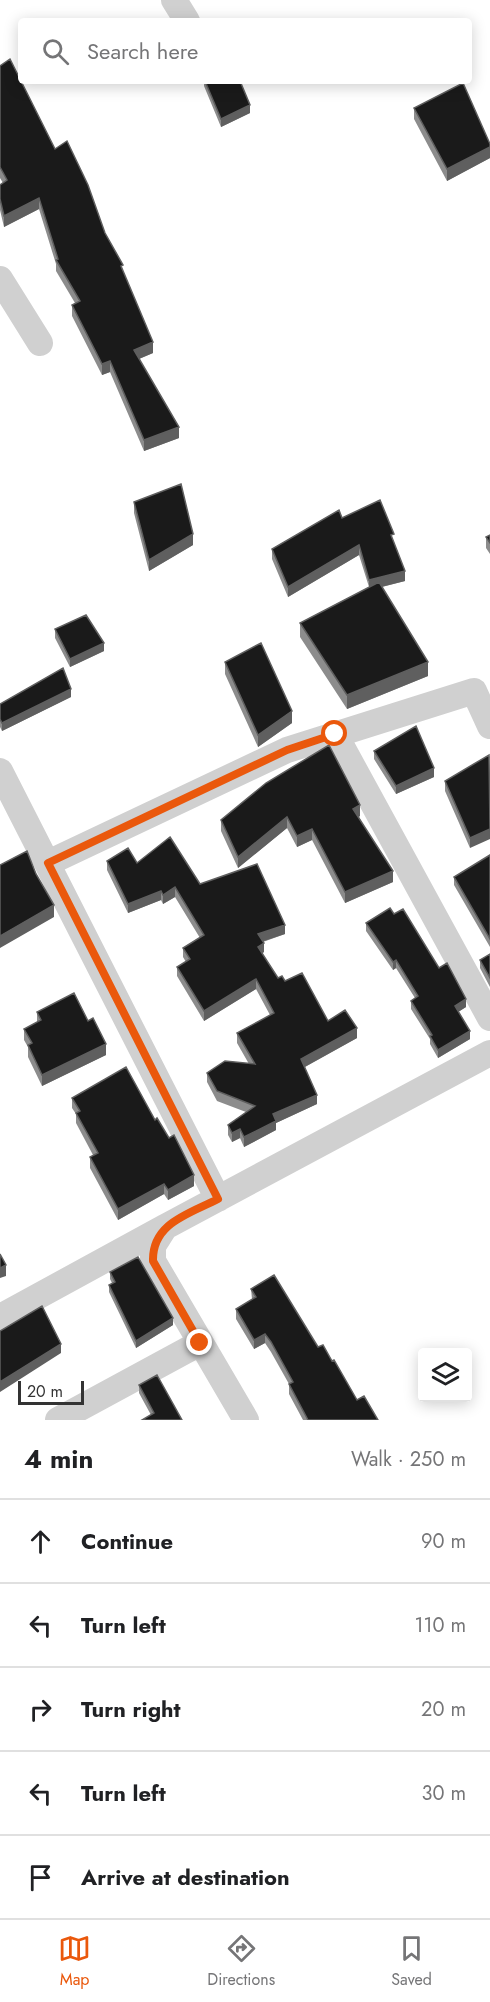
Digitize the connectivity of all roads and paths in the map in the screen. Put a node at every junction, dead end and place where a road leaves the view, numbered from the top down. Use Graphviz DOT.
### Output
graph roads {
  1 [pos="174,0"];
  2 [pos="185,18"];
  3 [pos="0,279"];
  4 [pos="40,343"];
  5 [pos="482,686"];
  6 [pos="490,726"];
  7 [pos="335,734"];
  8 [pos="0,771"];
  9 [pos="48,863"];
  10 [pos="490,1018"];
  11 [pos="490,1053"];
  12 [pos="218,1199"];
  13 [pos="165,1227"];
  14 [pos="0,1317"];
  15 [pos="200,1343"];
  16 [pos="58,1420"];
  17 [pos="246,1420"];
  1 -- 2 [label="street"];
  3 -- 4 [label="street"];
  5 -- 6 [label="street"];
  5 -- 7 [label="street"];
  7 -- 9 [label="street"];
  7 -- 10 [label="street"];
  8 -- 9 [label="street"];
  9 -- 12 [label="street"];
  11 -- 12 [label="street"];
  12 -- 13 [label="street"];
  13 -- 14 [label="street"];
  13 -- 15 [label="street"];
  15 -- 16 [label="street"];
  15 -- 17 [label="street"];
}
